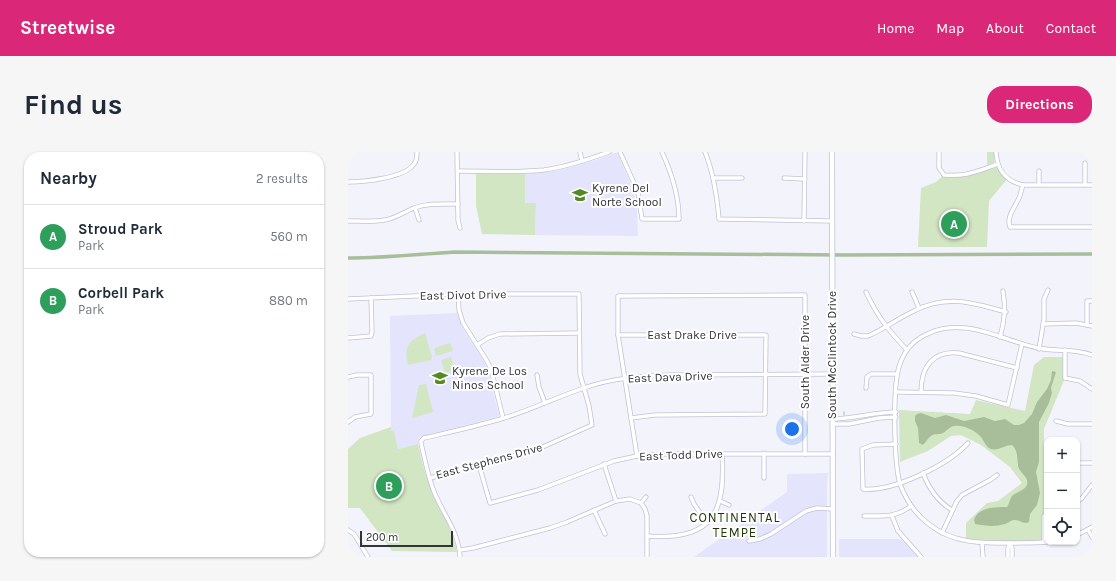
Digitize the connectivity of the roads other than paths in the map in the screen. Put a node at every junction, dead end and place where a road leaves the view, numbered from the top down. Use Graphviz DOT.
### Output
graph roads {
  1 [pos="417,152"];
  2 [pos="457,152"];
  3 [pos="580,152"];
  4 [pos="609,152"];
  5 [pos="620,152"];
  6 [pos="662,152"];
  7 [pos="705,152"];
  8 [pos="805,152"];
  9 [pos="832,152"];
  10 [pos="939,152"];
  11 [pos="996,152"];
  12 [pos="582,161"];
  13 [pos="1085,163"];
  14 [pos="998,164"];
  15 [pos="458,171"];
  16 [pos="1039,171"];
  17 [pos="714,178"];
  18 [pos="742,178"];
  19 [pos="784,178"];
  20 [pos="805,179"];
  21 [pos="348,182"];
  22 [pos="1023,185"];
  23 [pos="1039,185"];
  24 [pos="1092,185"];
  25 [pos="1085,186"];
  26 [pos="458,204"];
  27 [pos="414,208"];
  28 [pos="419,220"];
  29 [pos="348,221"];
  30 [pos="804,221"];
  31 [pos="832,221"];
  32 [pos="1092,227"];
  33 [pos="460,228"];
  34 [pos="1048,290"];
  35 [pos="1002,291"];
  36 [pos="866,292"];
  37 [pos="912,292"];
  38 [pos="458,294"];
  39 [pos="371,298"];
  40 [pos="348,299"];
  41 [pos="1092,301"];
  42 [pos="919,308"];
  43 [pos="1006,312"];
  44 [pos="1043,324"];
  45 [pos="1087,325"];
  46 [pos="1092,326"];
  47 [pos="886,327"];
  48 [pos="579,333"];
  49 [pos="854,334"];
  50 [pos="618,335"];
  51 [pos="1000,337"];
  52 [pos="348,338"];
  53 [pos="1022,344"];
  54 [pos="477,345"];
  55 [pos="1039,349"];
  56 [pos="907,350"];
  57 [pos="1064,350"];
  58 [pos="1092,355"];
  59 [pos="1017,368"];
  60 [pos="805,374"];
  61 [pos="832,374"];
  62 [pos="897,374"];
  63 [pos="536,375"];
  64 [pos="766,375"];
  65 [pos="348,377"];
  66 [pos="625,378"];
  67 [pos="584,388"];
  68 [pos="866,388"];
  69 [pos="1092,389"];
  70 [pos="896,392"];
  71 [pos="921,392"];
  72 [pos="546,403"];
  73 [pos="896,412"];
  74 [pos="896,417"];
  75 [pos="503,418"];
  76 [pos="631,418"];
  77 [pos="1056,420"];
  78 [pos="348,422"];
  79 [pos="833,422"];
  80 [pos="1092,424"];
  81 [pos="968,443"];
  82 [pos="896,444"];
  83 [pos="764,453"];
  84 [pos="722,454"];
  85 [pos="805,454"];
  86 [pos="833,454"];
  87 [pos="637,456"];
  88 [pos="1080,463"];
  89 [pos="1092,463"];
  90 [pos="604,464"];
  91 [pos="479,465"];
  92 [pos="923,473"];
  93 [pos="997,475"];
  94 [pos="430,478"];
  95 [pos="764,478"];
  96 [pos="900,483"];
  97 [pos="1092,485"];
  98 [pos="646,497"];
  99 [pos="691,497"];
  100 [pos="1080,500"];
  101 [pos="616,501"];
  102 [pos="720,501"];
  103 [pos="641,503"];
  104 [pos="729,505"];
  105 [pos="911,506"];
  106 [pos="833,509"];
  107 [pos="594,510"];
  108 [pos="952,510"];
  109 [pos="864,516"];
  110 [pos="892,516"];
  111 [pos="707,523"];
  112 [pos="1092,527"];
  113 [pos="348,530"];
  114 [pos="1088,530"];
  115 [pos="942,532"];
  116 [pos="604,534"];
  117 [pos="1080,534"];
  118 [pos="647,536"];
  119 [pos="1092,537"];
  120 [pos="749,541"];
  121 [pos="1044,542"];
  122 [pos="982,543"];
  123 [pos="1010,543"];
  124 [pos="460,550"];
  125 [pos="368,557"];
  126 [pos="460,557"];
  127 [pos="647,557"];
  128 [pos="833,557"];
  129 [pos="922,557"];
  130 [pos="983,557"];
  131 [pos="1008,557"];
  132 [pos="1012,557"];
  1 -- 21 [label="street"];
  2 -- 15 [label="street"];
  3 -- 12 [label="street"];
  4 -- 12 [label="street"];
  5 -- 6 [label="street"];
  7 -- 17 [label="street"];
  8 -- 20 [label="street"];
  9 -- 31 [label="main road, South McClintock Drive"];
  10 -- 14 [label="street"];
  11 -- 14 [label="street"];
  12 -- 15 [label="street"];
  13 -- 25 [label="street"];
  14 -- 22 [label="street"];
  15 -- 26 [label="street"];
  16 -- 23 [label="street"];
  17 -- 18 [label="street"];
  17 -- 30 [label="street"];
  19 -- 20 [label="street"];
  20 -- 30 [label="street"];
  22 -- 23 [label="street"];
  22 -- 32 [label="street"];
  23 -- 25 [label="street"];
  24 -- 25 [label="street"];
  26 -- 27 [label="street"];
  26 -- 33 [label="street"];
  27 -- 28 [label="street"];
  27 -- 29 [label="street"];
  30 -- 31 [label="street"];
  31 -- 61 [label="main road, South McClintock Drive"];
  34 -- 44 [label="street"];
  35 -- 43 [label="street"];
  36 -- 47 [label="street"];
  37 -- 42 [label="street"];
  38 -- 39 [label="street, East Divot Drive"];
  38 -- 48 [label="street, East Divot Drive"];
  38 -- 54 [label="street"];
  39 -- 40 [label="street, East Divot Drive"];
  39 -- 52 [label="street"];
  41 -- 45 [label="street"];
  42 -- 43 [label="street"];
  42 -- 47 [label="street"];
  43 -- 51 [label="street"];
  44 -- 45 [label="street"];
  44 -- 55 [label="street"];
  45 -- 46 [label="street"];
  47 -- 49 [label="street"];
  47 -- 56 [label="street"];
  48 -- 54 [label="street"];
  48 -- 67 [label="street"];
  50 -- 60 [label="street, South Alder Drive"];
  50 -- 64 [label="street, East Drake Drive"];
  50 -- 66 [label="street"];
  51 -- 53 [label="street"];
  51 -- 56 [label="street"];
  53 -- 55 [label="street"];
  53 -- 59 [label="street"];
  54 -- 75 [label="street"];
  55 -- 57 [label="street"];
  56 -- 62 [label="street"];
  57 -- 58 [label="street"];
  57 -- 69 [label="street"];
  59 -- 71 [label="street"];
  59 -- 71 [label="street"];
  60 -- 61 [label="street, East Dava Drive"];
  60 -- 64 [label="street, East Dava Drive"];
  60 -- 85 [label="street, South Alder Drive"];
  61 -- 79 [label="main road, South McClintock Drive"];
  62 -- 68 [label="street"];
  62 -- 70 [label="street"];
  63 -- 72 [label="street"];
  64 -- 66 [label="street, East Dava Drive"];
  64 -- 76 [label="street"];
  65 -- 78 [label="street"];
  66 -- 67 [label="street, East Dava Drive"];
  66 -- 76 [label="street"];
  67 -- 72 [label="street, East Dava Drive"];
  67 -- 91 [label="street, East Stephens Drive"];
  70 -- 71 [label="street"];
  70 -- 73 [label="street"];
  72 -- 75 [label="street, East Dava Drive"];
  73 -- 74 [label="street"];
  73 -- 79 [label="street"];
  74 -- 79 [label="street"];
  74 -- 82 [label="street"];
  75 -- 94 [label="street, East Dava Drive"];
  76 -- 87 [label="street"];
  77 -- 80 [label="street"];
  79 -- 86 [label="main road, South McClintock Drive"];
  81 -- 92 [label="street"];
  82 -- 96 [label="street"];
  82 -- 96 [label="street"];
  83 -- 84 [label="street, East Todd Drive"];
  83 -- 85 [label="street, East Todd Drive"];
  83 -- 95 [label="street"];
  84 -- 87 [label="street, East Todd Drive"];
  84 -- 102 [label="street"];
  85 -- 86 [label="street, East Todd Drive"];
  86 -- 106 [label="main road, South McClintock Drive"];
  87 -- 90 [label="street, East Todd Drive"];
  88 -- 89 [label="street"];
  90 -- 91 [label="street, East Todd Drive"];
  90 -- 101 [label="street"];
  91 -- 94 [label="street, East Stephens Drive"];
  92 -- 96 [label="street"];
  92 -- 108 [label="street"];
  93 -- 108 [label="street"];
  94 -- 124 [label="street"];
  96 -- 105 [label="street"];
  97 -- 100 [label="street"];
  98 -- 103 [label="street"];
  99 -- 111 [label="street"];
  101 -- 103 [label="street"];
  101 -- 107 [label="street"];
  102 -- 104 [label="street"];
  102 -- 111 [label="street"];
  103 -- 118 [label="street"];
  105 -- 110 [label="street"];
  105 -- 115 [label="street"];
  106 -- 120 [label="street"];
  106 -- 128 [label="main road, South McClintock Drive"];
  107 -- 116 [label="street"];
  107 -- 124 [label="street"];
  108 -- 115 [label="street"];
  109 -- 110 [label="street"];
  110 -- 129 [label="street"];
  111 -- 118 [label="street"];
  112 -- 114 [label="street"];
  113 -- 125 [label="street"];
  114 -- 117 [label="street"];
  114 -- 119 [label="street"];
  115 -- 122 [label="street"];
  118 -- 127 [label="street"];
  121 -- 123 [label="street"];
  122 -- 123 [label="street"];
  122 -- 130 [label="street"];
  123 -- 131 [label="street"];
  123 -- 132 [label="street"];
  124 -- 126 [label="street"];
}
